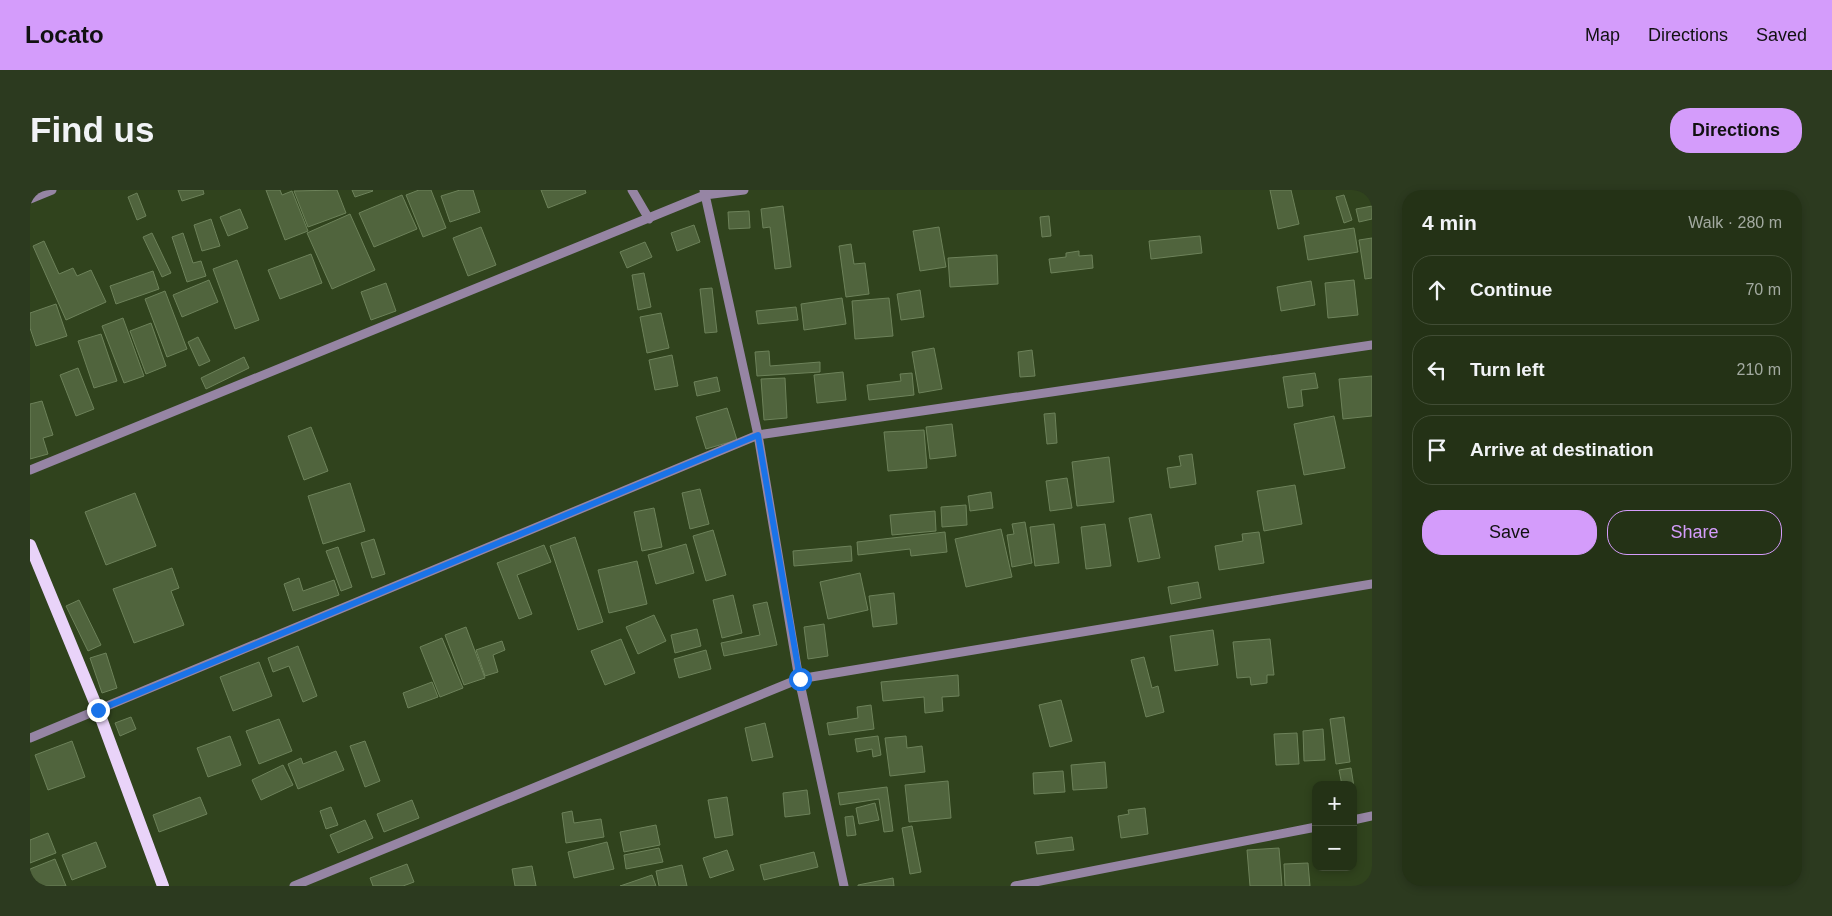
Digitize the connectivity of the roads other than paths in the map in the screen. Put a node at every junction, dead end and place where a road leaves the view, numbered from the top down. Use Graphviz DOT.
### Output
graph roads {
  1 [pos="52,190"];
  2 [pos="632,190"];
  3 [pos="744,190"];
  4 [pos="704,193"];
  5 [pos="30,199"];
  6 [pos="649,218"];
  7 [pos="1372,345"];
  8 [pos="758,435"];
  9 [pos="30,470"];
  10 [pos="30,545"];
  11 [pos="1372,584"];
  12 [pos="800,679"];
  13 [pos="98,710"];
  14 [pos="30,738"];
  15 [pos="1372,816"];
  16 [pos="1357,819"];
  17 [pos="1312,828"];
  18 [pos="163,886"];
  19 [pos="294,886"];
  20 [pos="844,886"];
  21 [pos="1015,886"];
  1 -- 5 [label="street"];
  2 -- 6 [label="street"];
  3 -- 4 [label="street"];
  4 -- 6 [label="street"];
  4 -- 8 [label="street"];
  6 -- 9 [label="street"];
  7 -- 8 [label="street"];
  8 -- 12 [label="street"];
  8 -- 13 [label="street"];
  10 -- 13 [label="main road"];
  11 -- 12 [label="street"];
  12 -- 19 [label="street"];
  12 -- 20 [label="street"];
  13 -- 14 [label="street"];
  13 -- 18 [label="main road"];
  15 -- 16 [label="street"];
  17 -- 21 [label="street"];
}
